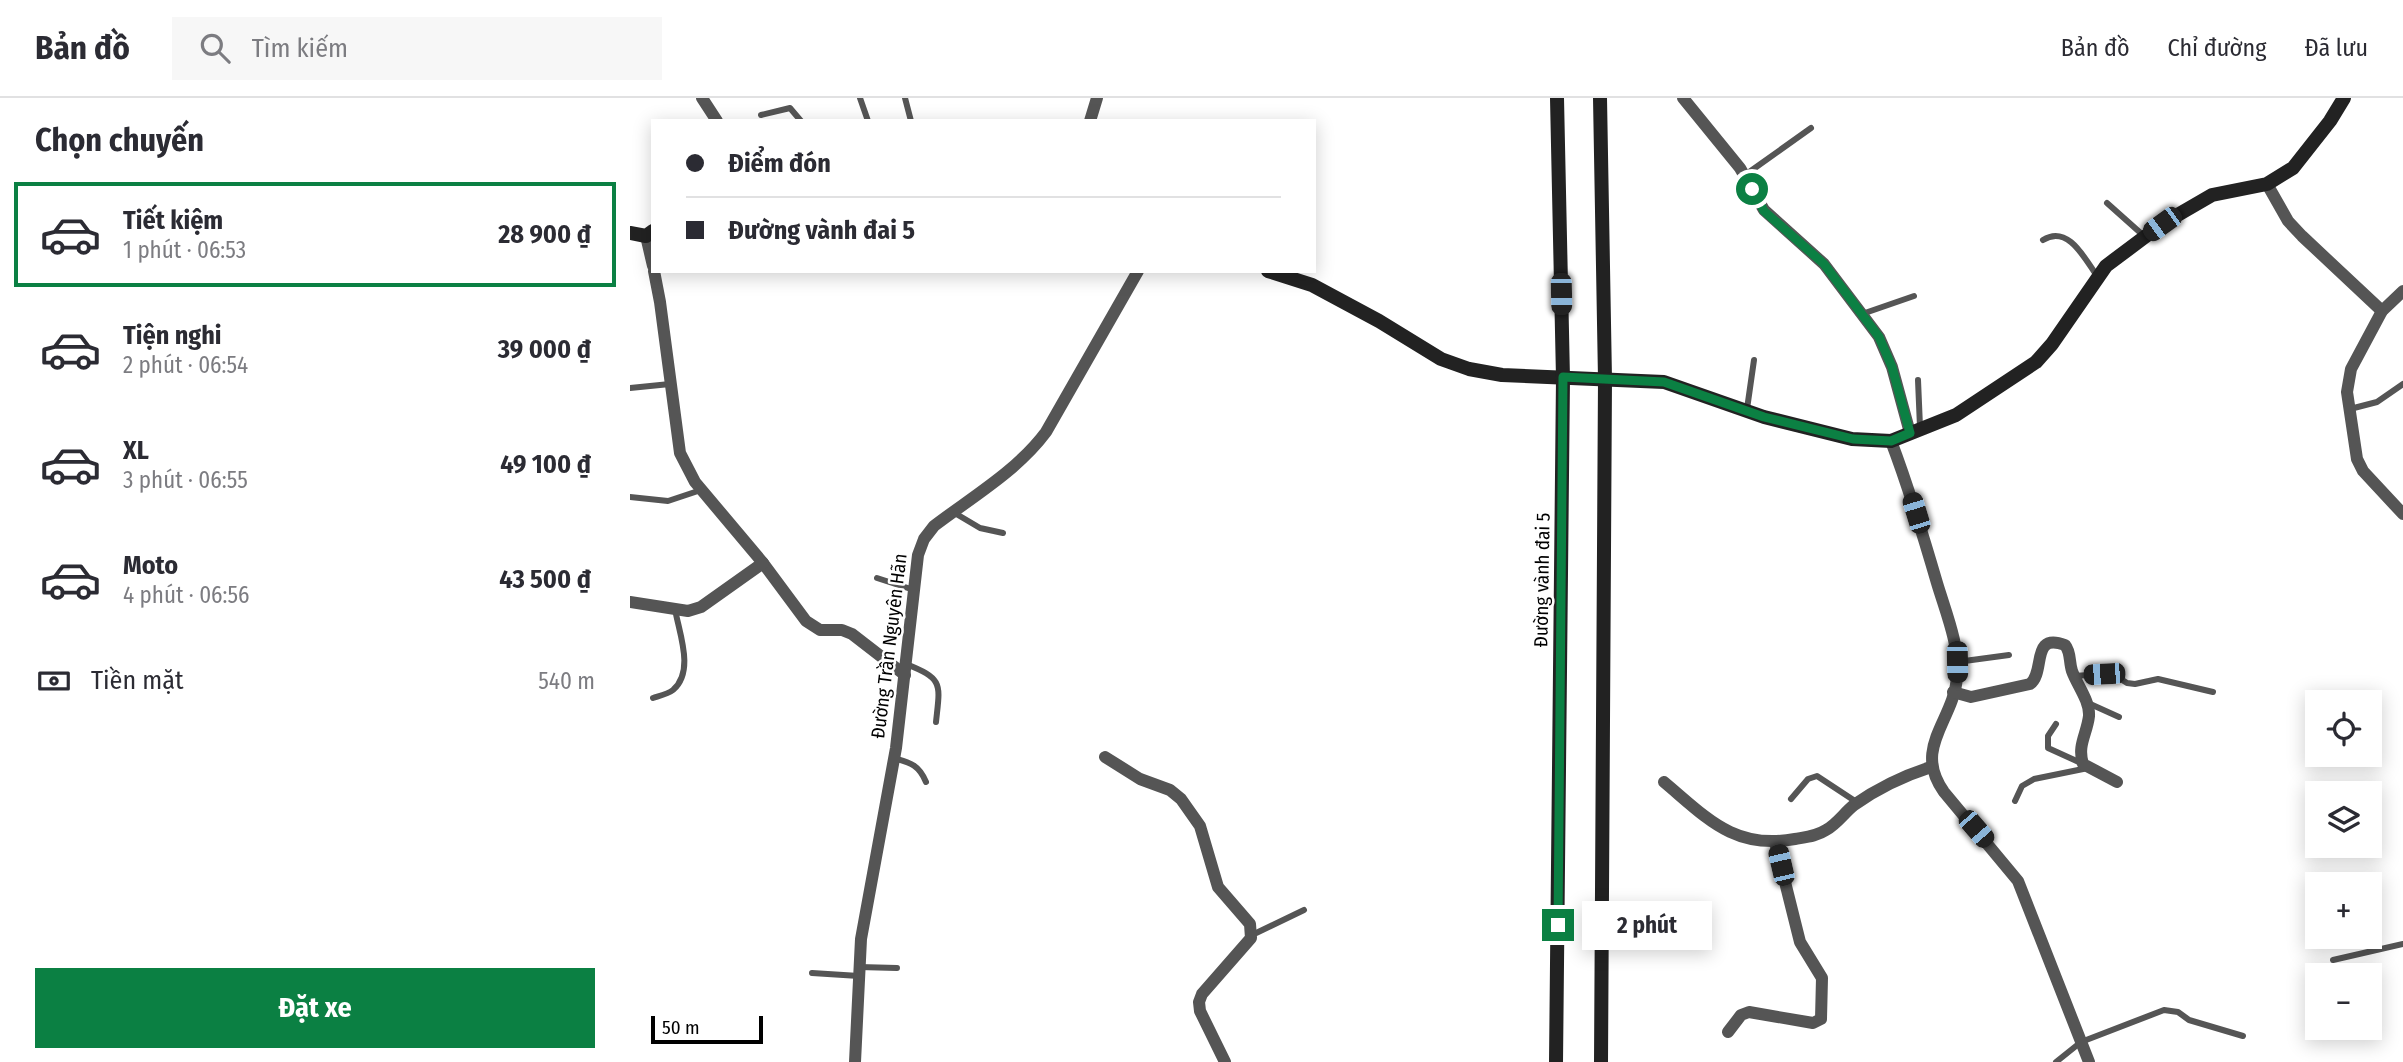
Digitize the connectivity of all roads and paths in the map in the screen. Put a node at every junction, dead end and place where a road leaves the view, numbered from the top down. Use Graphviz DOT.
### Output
graph roads {
  1 [pos="702,98"];
  2 [pos="860,98"];
  3 [pos="905,98"];
  4 [pos="1097,98"];
  5 [pos="1557,98"];
  6 [pos="1600,98"];
  7 [pos="1683,98"];
  8 [pos="2344,98"];
  9 [pos="761,115"];
  10 [pos="716,119"];
  11 [pos="799,119"];
  12 [pos="867,119"];
  13 [pos="910,119"];
  14 [pos="1091,119"];
  15 [pos="1811,128"];
  16 [pos="1745,176"];
  17 [pos="2267,184"];
  18 [pos="2107,203"];
  19 [pos="630,233"];
  20 [pos="649,233"];
  21 [pos="2144,236"];
  22 [pos="2043,240"];
  23 [pos="651,251"];
  24 [pos="654,273"];
  25 [pos="1137,273"];
  26 [pos="1274,273"];
  27 [pos="2098,278"];
  28 [pos="2403,291"];
  29 [pos="1914,296"];
  30 [pos="2382,311"];
  31 [pos="1862,314"];
  32 [pos="1754,360"];
  33 [pos="1563,377"];
  34 [pos="1605,379"];
  35 [pos="1918,380"];
  36 [pos="672,383"];
  37 [pos="2403,384"];
  38 [pos="630,388"];
  39 [pos="2350,409"];
  40 [pos="1747,411"];
  41 [pos="1915,431"];
  42 [pos="1891,441"];
  43 [pos="701,490"];
  44 [pos="630,497"];
  45 [pos="953,512"];
  46 [pos="2403,514"];
  47 [pos="1003,533"];
  48 [pos="763,563"];
  49 [pos="877,578"];
  50 [pos="914,590"];
  51 [pos="630,602"];
  52 [pos="675,609"];
  53 [pos="2008,655"];
  54 [pos="1957,662"];
  55 [pos="906,669"];
  56 [pos="2074,676"];
  57 [pos="1954,692"];
  58 [pos="2213,692"];
  59 [pos="653,698"];
  60 [pos="2086,702"];
  61 [pos="2119,717"];
  62 [pos="936,722"];
  63 [pos="2056,724"];
  64 [pos="1105,757"];
  65 [pos="894,758"];
  66 [pos="2086,766"];
  67 [pos="1931,767"];
  68 [pos="926,782"];
  69 [pos="1664,782"];
  70 [pos="2117,782"];
  71 [pos="1791,799"];
  72 [pos="2015,801"];
  73 [pos="1858,803"];
  74 [pos="1775,842"];
  75 [pos="1304,911"];
  76 [pos="1252,935"];
  77 [pos="2403,944"];
  78 [pos="2333,960"];
  79 [pos="897,968"];
  80 [pos="859,972"];
  81 [pos="812,973"];
  82 [pos="1728,1032"];
  83 [pos="2243,1036"];
  84 [pos="2081,1042"];
  85 [pos="855,1062"];
  86 [pos="1225,1062"];
  87 [pos="1556,1062"];
  88 [pos="1601,1062"];
  89 [pos="2056,1062"];
  90 [pos="2088,1062"];
  1 -- 10 [label="street"];
  2 -- 12 [label="lane"];
  3 -- 13 [label="lane"];
  4 -- 14 [label="street"];
  5 -- 33 [label="main road, Đường vành đai 5"];
  6 -- 34 [label="main road"];
  7 -- 16 [label="street"];
  8 -- 17 [label="main road"];
  9 -- 11 [label="lane"];
  15 -- 16 [label="lane"];
  16 -- 31 [label="street"];
  17 -- 21 [label="main road"];
  17 -- 30 [label="street"];
  18 -- 21 [label="lane"];
  19 -- 20 [label="main road"];
  20 -- 23 [label="street"];
  21 -- 27 [label="main road"];
  22 -- 27 [label="lane"];
  24 -- 36 [label="street"];
  25 -- 45 [label="street, Đường Trần Nguyên Hãn"];
  26 -- 33 [label="main road"];
  27 -- 41 [label="main road"];
  28 -- 30 [label="street"];
  29 -- 31 [label="lane"];
  30 -- 39 [label="street"];
  31 -- 41 [label="street"];
  32 -- 40 [label="lane"];
  33 -- 34 [label="main road"];
  33 -- 87 [label="main road, Đường vành đai 5"];
  34 -- 40 [label="main road"];
  34 -- 88 [label="main road"];
  35 -- 41 [label="lane"];
  36 -- 38 [label="lane"];
  36 -- 43 [label="street"];
  37 -- 39 [label="lane"];
  39 -- 46 [label="street"];
  40 -- 42 [label="main road"];
  41 -- 42 [label="main road"];
  42 -- 54 [label="street"];
  43 -- 44 [label="lane"];
  43 -- 48 [label="street"];
  45 -- 47 [label="lane"];
  45 -- 50 [label="street, Đường Trần Nguyên Hãn"];
  48 -- 52 [label="street"];
  48 -- 55 [label="street"];
  49 -- 50 [label="lane"];
  50 -- 55 [label="street, Đường Trần Nguyên Hãn"];
  51 -- 52 [label="street"];
  52 -- 59 [label="lane"];
  53 -- 54 [label="lane"];
  54 -- 57 [label="street"];
  55 -- 62 [label="lane"];
  55 -- 65 [label="street, Đường Trần Nguyên Hãn"];
  56 -- 57 [label="street"];
  56 -- 58 [label="lane"];
  56 -- 60 [label="street"];
  57 -- 67 [label="street"];
  60 -- 61 [label="lane"];
  60 -- 66 [label="street"];
  63 -- 66 [label="lane"];
  64 -- 76 [label="street"];
  65 -- 68 [label="lane"];
  65 -- 80 [label="street, Đường Trần Nguyên Hãn"];
  66 -- 70 [label="street"];
  66 -- 72 [label="lane"];
  67 -- 73 [label="street"];
  67 -- 84 [label="street"];
  69 -- 74 [label="street"];
  71 -- 73 [label="lane"];
  73 -- 74 [label="street"];
  74 -- 82 [label="street"];
  75 -- 76 [label="lane"];
  76 -- 86 [label="street"];
  77 -- 78 [label="lane"];
  79 -- 80 [label="lane"];
  80 -- 81 [label="lane"];
  80 -- 85 [label="street, Đường Trần Nguyên Hãn"];
  83 -- 84 [label="lane"];
  84 -- 89 [label="lane"];
  84 -- 90 [label="street"];
}
